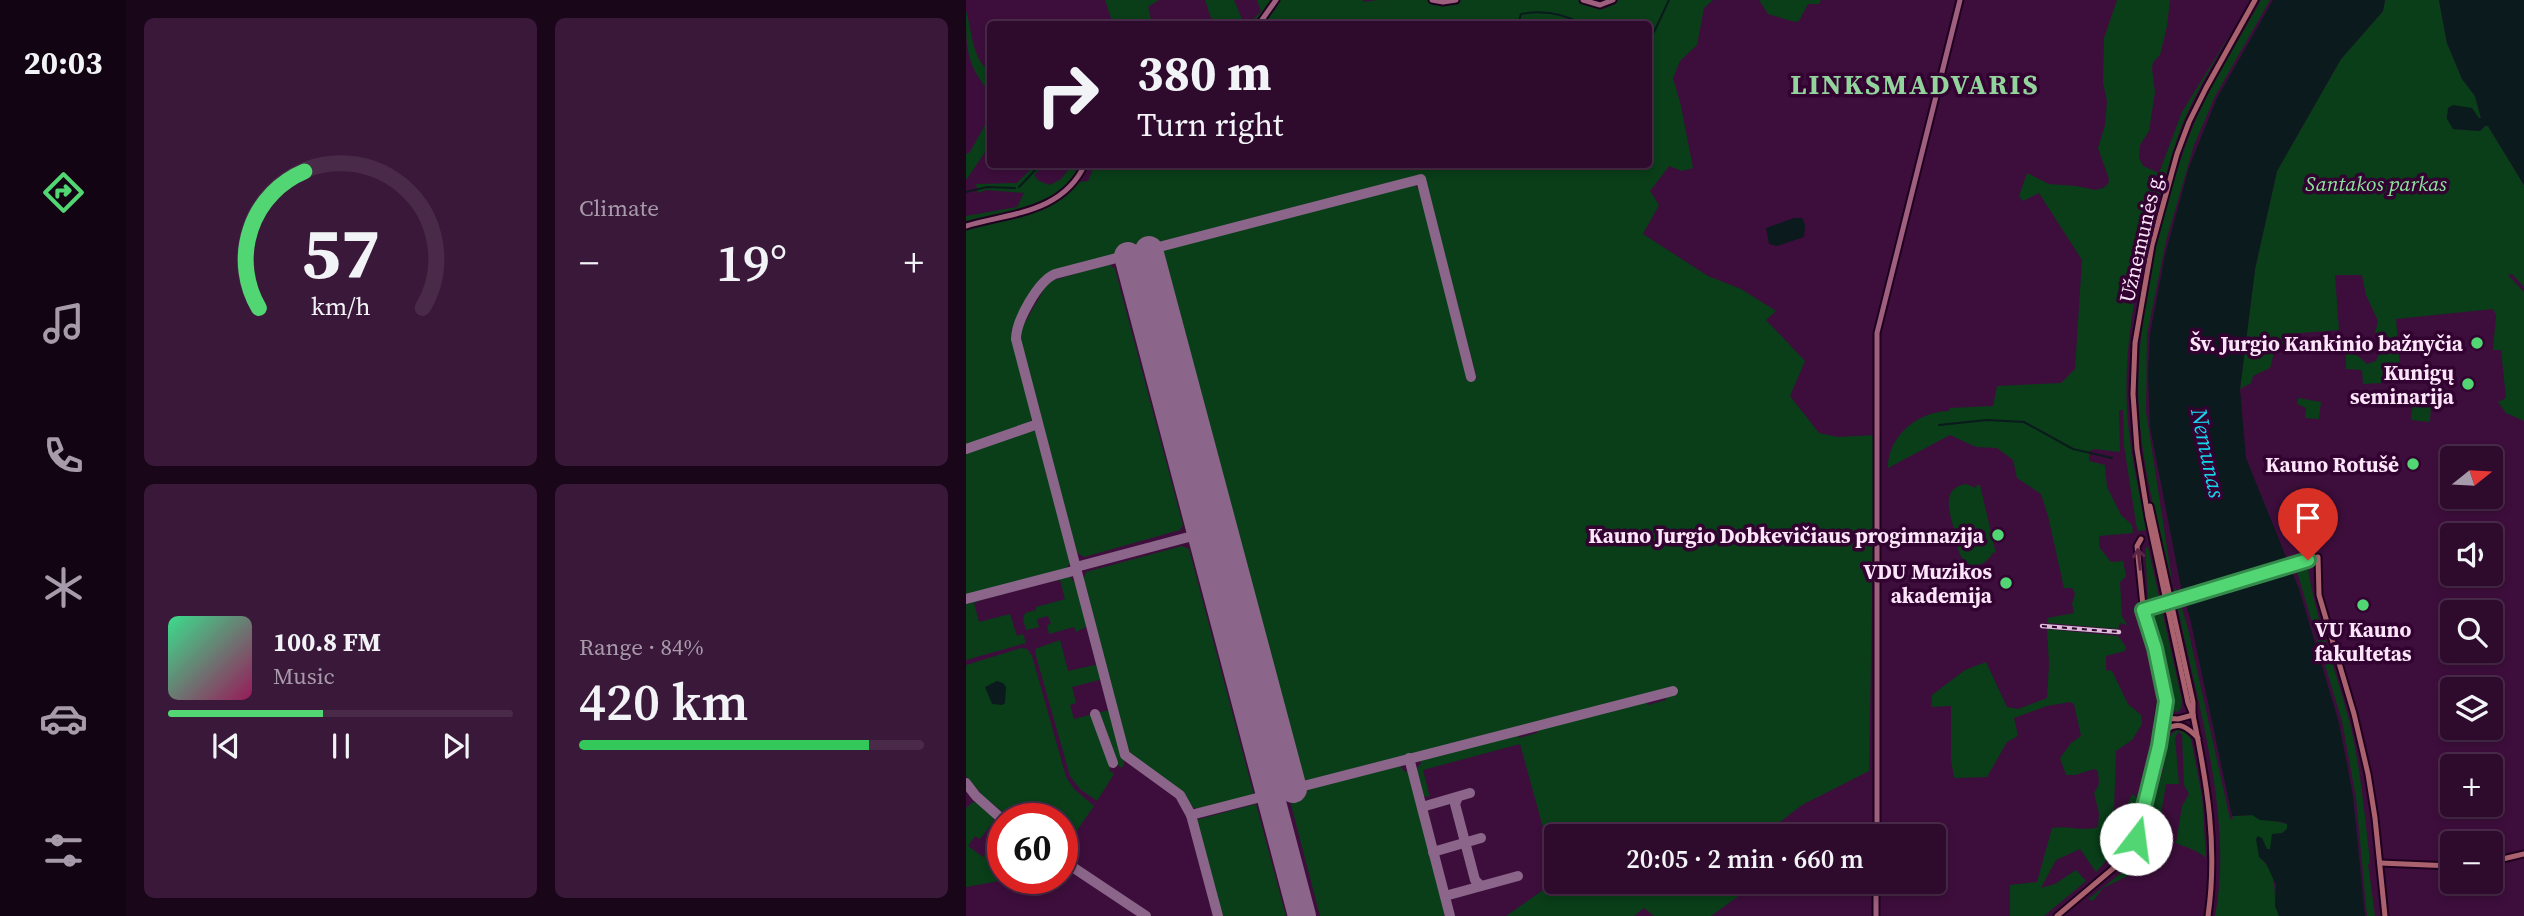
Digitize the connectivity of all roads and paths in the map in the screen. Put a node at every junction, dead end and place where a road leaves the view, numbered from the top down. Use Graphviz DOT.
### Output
graph roads {
  1 [pos="1276,0"];
  2 [pos="1432,0"];
  3 [pos="1456,0"];
  4 [pos="1583,0"];
  5 [pos="1613,0"];
  6 [pos="1960,0"];
  7 [pos="2255,0"];
  8 [pos="1261,21"];
  9 [pos="1083,168"];
  10 [pos="966,226"];
  11 [pos="2155,535"];
  12 [pos="2141,539"];
  13 [pos="2155,548"];
  14 [pos="2143,610"];
  15 [pos="2162,687"];
  16 [pos="2193,715"];
  17 [pos="2164,718"];
  18 [pos="2178,719"];
  19 [pos="2166,729"];
  20 [pos="2157,730"];
  21 [pos="2198,738"];
  22 [pos="2159,746"];
  23 [pos="1877,824"];
  24 [pos="2524,854"];
  25 [pos="2503,859"];
  26 [pos="2380,863"];
  27 [pos="2440,866"];
  28 [pos="1876,894"];
  29 [pos="1876,916"];
  30 [pos="2057,916"];
  31 [pos="2208,916"];
  32 [pos="2385,916"];
  1 -- 8 [label="street"];
  2 -- 3 [label="street"];
  4 -- 5 [label="street"];
  6 -- 23 [label="street"];
  7 -- 11 [label="main road, Užnemunės g."];
  9 -- 10 [label="street"];
  11 -- 12 [label="main road"];
  11 -- 13 [label="main road"];
  11 -- 16 [label="main road"];
  12 -- 13 [label="main road"];
  14 -- 12 [label="main road, one-way"];
  13 -- 16 [label="main road"];
  14 -- 15 [label="main road"];
  14 -- 26 [label="main road, bridge"];
  15 -- 17 [label="main road"];
  15 -- 20 [label="main road"];
  16 -- 18 [label="main road"];
  16 -- 21 [label="main road"];
  17 -- 18 [label="main road"];
  17 -- 20 [label="main road"];
  17 -- 22 [label="main road"];
  18 -- 19 [label="main road"];
  19 -- 21 [label="main road"];
  19 -- 22 [label="main road"];
  20 -- 22 [label="main road"];
  21 -- 31 [label="main road"];
  22 -- 30 [label="main road"];
  24 -- 25 [label="main road"];
  26 -- 27 [label="main road"];
  26 -- 32 [label="main road"];
  28 -- 29 [label="street"];
}
